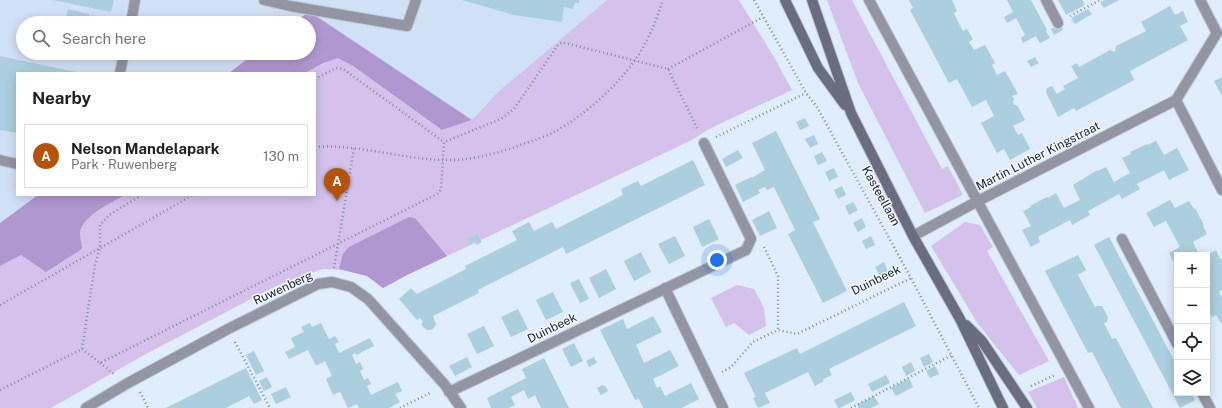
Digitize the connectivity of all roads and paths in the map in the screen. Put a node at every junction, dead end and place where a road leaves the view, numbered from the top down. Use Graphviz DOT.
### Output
graph roads {
  1 [pos="136,0"];
  2 [pos="264,0"];
  3 [pos="416,0"];
  4 [pos="664,0"];
  5 [pos="754,0"];
  6 [pos="785,0"];
  7 [pos="812,0"];
  8 [pos="869,0"];
  9 [pos="1046,0"];
  10 [pos="1100,0"];
  11 [pos="1200,0"];
  12 [pos="133,16"];
  13 [pos="763,17"];
  14 [pos="1058,22"];
  15 [pos="123,60"];
  16 [pos="635,60"];
  17 [pos="668,69"];
  18 [pos="120,72"];
  19 [pos="316,78"];
  20 [pos="806,93"];
  21 [pos="1176,100"];
  22 [pos="851,113"];
  23 [pos="444,142"];
  24 [pos="704,143"];
  25 [pos="316,147"];
  26 [pos="354,148"];
  27 [pos="0,160"];
  28 [pos="443,160"];
  29 [pos="16,164"];
  30 [pos="1222,190"];
  31 [pos="140,196"];
  32 [pos="191,196"];
  33 [pos="978,201"];
  34 [pos="913,236"];
  35 [pos="751,239"];
  36 [pos="1122,239"];
  37 [pos="339,242"];
  38 [pos="100,247"];
  39 [pos="911,278"];
  40 [pos="332,282"];
  41 [pos="665,288"];
  42 [pos="0,305"];
  43 [pos="960,319"];
  44 [pos="228,329"];
  45 [pos="778,330"];
  46 [pos="1174,338"];
  47 [pos="82,349"];
  48 [pos="952,355"];
  49 [pos="709,379"];
  50 [pos="447,389"];
  51 [pos="0,390"];
  52 [pos="1203,396"];
  53 [pos="1206,407"];
  54 [pos="86,408"];
  55 [pos="270,408"];
  56 [pos="400,408"];
  57 [pos="461,408"];
  58 [pos="723,408"];
  59 [pos="852,408"];
  60 [pos="979,408"];
  61 [pos="1003,408"];
  62 [pos="1027,408"];
  63 [pos="1089,408"];
  1 -- 12 [label="street"];
  2 -- 3 [label="street"];
  4 -- 16 [label="path"];
  5 -- 13 [label="path, Kasteellaan"];
  6 -- 22 [label="main road, Kasteellaan"];
  7 -- 22 [label="main road, Kasteellaan"];
  8 -- 33 [label="street"];
  9 -- 14 [label="street"];
  10 -- 14 [label="path"];
  11 -- 21 [label="street"];
  13 -- 17 [label="path"];
  13 -- 20 [label="path, Kasteellaan"];
  15 -- 18 [label="street"];
  16 -- 17 [label="path"];
  16 -- 23 [label="path"];
  16 -- 28 [label="path"];
  17 -- 24 [label="path"];
  19 -- 23 [label="path"];
  20 -- 24 [label="path"];
  20 -- 39 [label="path, Kasteellaan"];
  21 -- 30 [label="street"];
  21 -- 33 [label="street, Martin Luther Kingstraat"];
  22 -- 34 [label="main road, Kasteellaan"];
  23 -- 28 [label="path"];
  24 -- 35 [label="street"];
  25 -- 26 [label="path"];
  26 -- 28 [label="path"];
  26 -- 37 [label="path"];
  27 -- 29 [label="street"];
  28 -- 37 [label="path"];
  31 -- 38 [label="path"];
  32 -- 38 [label="path"];
  33 -- 34 [label="street, Martin Luther Kingstraat"];
  33 -- 63 [label="street"];
  34 -- 43 [label="main road, Kasteellaan"];
  35 -- 41 [label="street, Duinbeek"];
  35 -- 45 [label="path"];
  36 -- 46 [label="street"];
  37 -- 40 [label="path"];
  37 -- 47 [label="path"];
  38 -- 42 [label="path"];
  38 -- 47 [label="path"];
  39 -- 45 [label="path, Duinbeek"];
  39 -- 48 [label="path, Kasteellaan"];
  40 -- 44 [label="street, Ruwenberg"];
  40 -- 50 [label="street, Ruwenberg"];
  41 -- 49 [label="street"];
  41 -- 50 [label="street, Duinbeek"];
  43 -- 61 [label="main road, Kasteellaan"];
  43 -- 62 [label="main road, Kasteellaan"];
  44 -- 54 [label="street, Ruwenberg"];
  44 -- 55 [label="path"];
  45 -- 49 [label="path"];
  47 -- 51 [label="path"];
  48 -- 59 [label="path"];
  48 -- 60 [label="path, Kasteellaan"];
  49 -- 58 [label="street"];
  50 -- 56 [label="path"];
  50 -- 57 [label="street, Ruwenberg"];
  52 -- 53 [label="street"];
}
